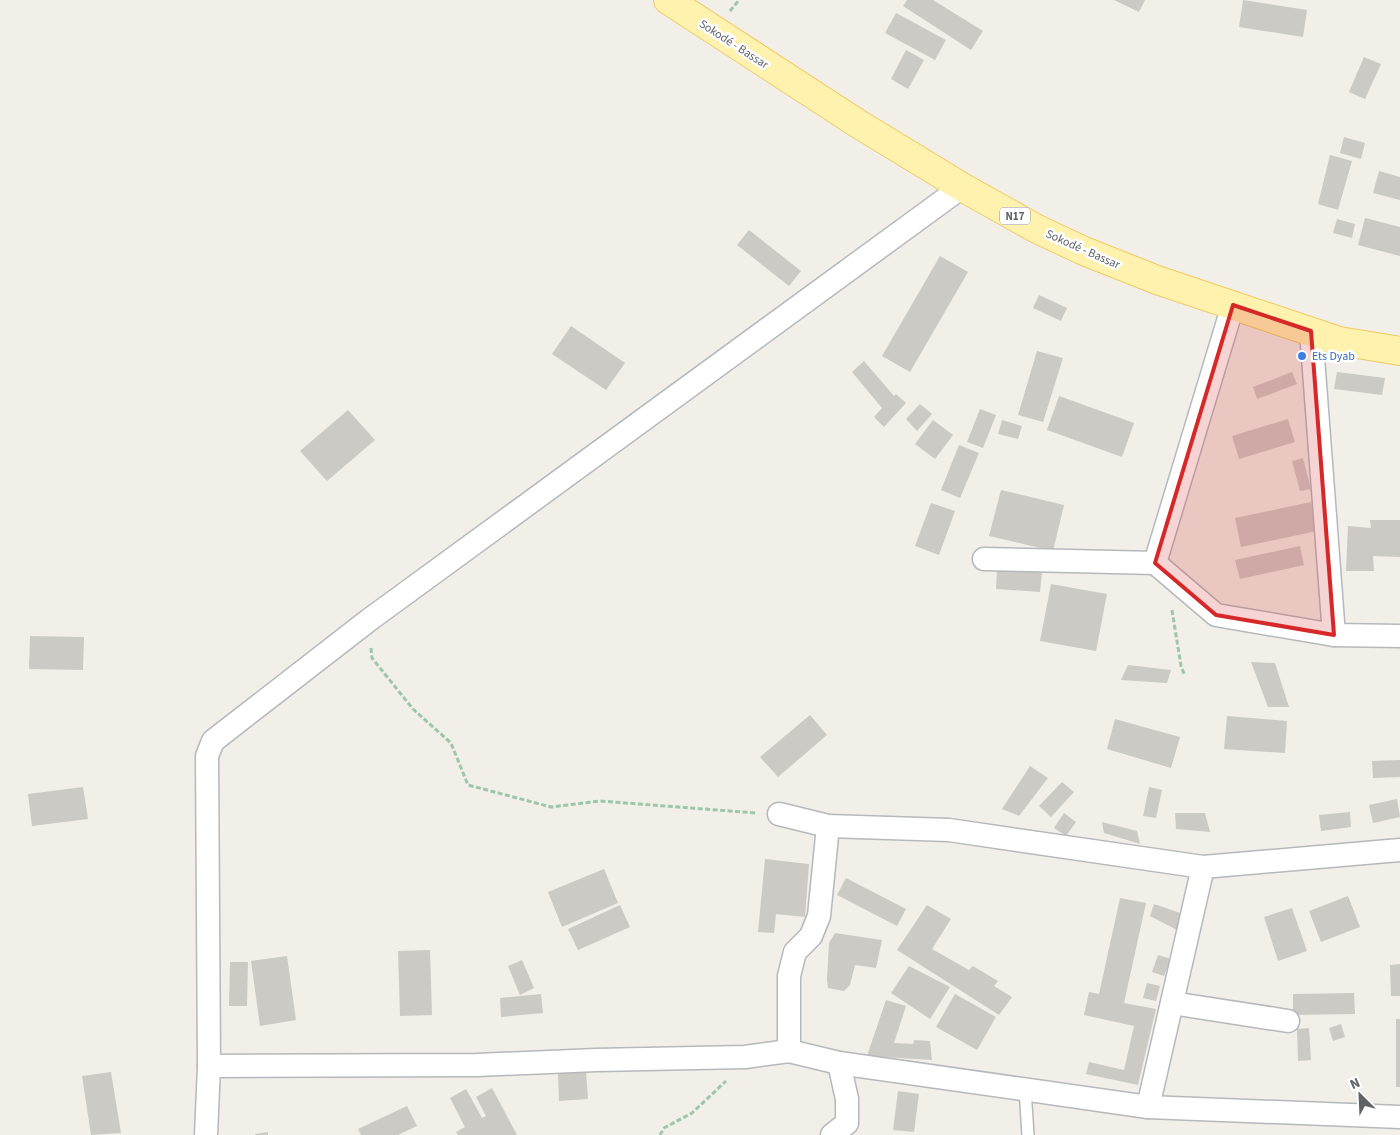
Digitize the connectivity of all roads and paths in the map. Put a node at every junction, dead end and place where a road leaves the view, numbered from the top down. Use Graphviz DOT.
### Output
graph roads {
  1 [pos="668,0"];
  2 [pos="962,187"];
  3 [pos="1233,305"];
  4 [pos="1311,331"];
  5 [pos="1400,351"];
  6 [pos="984,559"];
  7 [pos="1155,563"];
  8 [pos="1172,605"];
  9 [pos="369,620"];
  10 [pos="1334,635"];
  11 [pos="1400,636"];
  12 [pos="1186,676"];
  13 [pos="779,814"];
  14 [pos="828,826"];
  15 [pos="1400,850"];
  16 [pos="1203,867"];
  17 [pos="1172,1003"];
  18 [pos="1288,1021"];
  19 [pos="789,1051"];
  20 [pos="745,1057"];
  21 [pos="839,1063"];
  22 [pos="209,1066"];
  23 [pos="1025,1089"];
  24 [pos="1148,1107"];
  25 [pos="1400,1117"];
  26 [pos="206,1135"];
  27 [pos="660,1135"];
  28 [pos="832,1135"];
  29 [pos="1028,1135"];
  1 -- 2 [label="main road, Sokodé - Bassar / N17"];
  2 -- 3 [label="main road, Sokodé - Bassar / N17"];
  2 -- 9 [label="street"];
  3 -- 4 [label="main road, Sokodé - Bassar / N17"];
  3 -- 7 [label="street"];
  4 -- 5 [label="main road, Sokodé - Bassar / N17"];
  4 -- 10 [label="street"];
  6 -- 7 [label="street"];
  7 -- 10 [label="street"];
  8 -- 12 [label="path"];
  9 -- 13 [label="path"];
  9 -- 22 [label="street"];
  10 -- 11 [label="street"];
  13 -- 14 [label="street"];
  14 -- 16 [label="street"];
  14 -- 19 [label="street"];
  15 -- 16 [label="street"];
  16 -- 17 [label="street"];
  17 -- 18 [label="street"];
  17 -- 24 [label="street"];
  19 -- 20 [label="street"];
  19 -- 21 [label="street"];
  20 -- 22 [label="street"];
  20 -- 27 [label="path"];
  21 -- 23 [label="street"];
  21 -- 28 [label="street"];
  22 -- 26 [label="street"];
  23 -- 24 [label="street"];
  23 -- 29 [label="lane"];
  24 -- 25 [label="street"];
}
